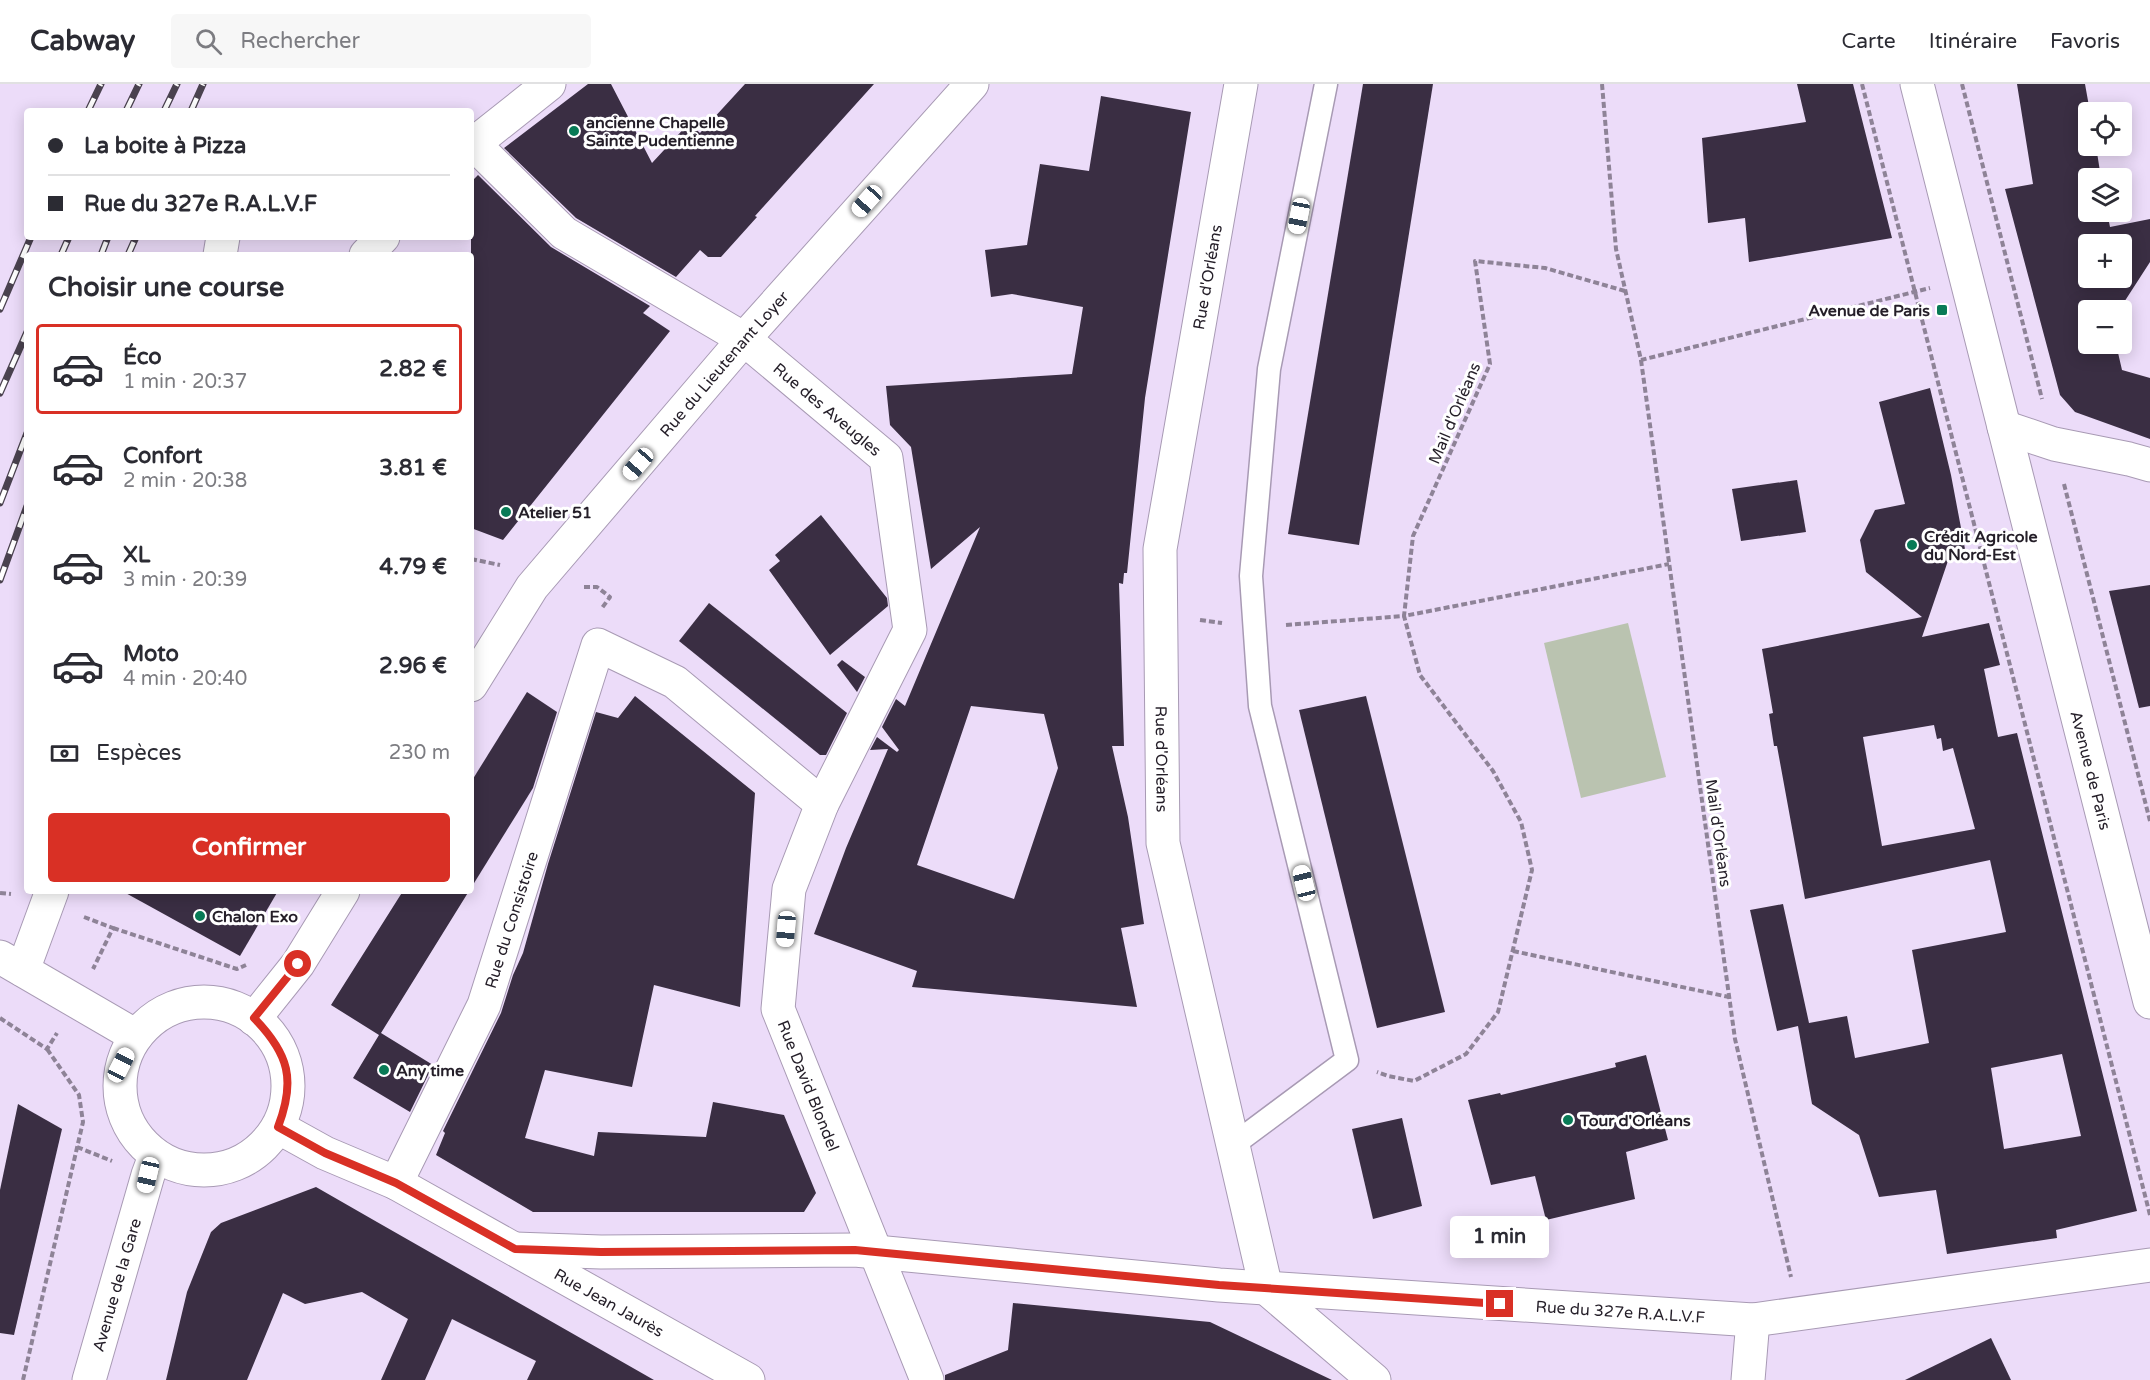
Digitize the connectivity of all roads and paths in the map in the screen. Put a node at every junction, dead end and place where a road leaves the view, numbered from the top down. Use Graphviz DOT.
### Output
graph roads {
  1 [pos="549,84"];
  2 [pos="972,84"];
  3 [pos="1241,84"];
  4 [pos="1326,84"];
  5 [pos="1602,84"];
  6 [pos="1862,84"];
  7 [pos="1917,84"];
  8 [pos="474,143"];
  9 [pos="474,147"];
  10 [pos="380,240"];
  11 [pos="369,252"];
  12 [pos="1967,283"];
  13 [pos="1625,291"];
  14 [pos="1915,291"];
  15 [pos="744,339"];
  16 [pos="1641,360"];
  17 [pos="2004,427"];
  18 [pos="2150,465"];
  19 [pos="474,560"];
  20 [pos="1669,564"];
  21 [pos="503,566"];
  22 [pos="1161,614"];
  23 [pos="1404,616"];
  24 [pos="1255,628"];
  25 [pos="474,681"];
  26 [pos="822,804"];
  27 [pos="0,892"];
  28 [pos="9,893"];
  29 [pos="50,894"];
  30 [pos="341,894"];
  31 [pos="113,928"];
  32 [pos="1513,951"];
  33 [pos="12,964"];
  34 [pos="291,973"];
  35 [pos="1730,998"];
  36 [pos="2150,1002"];
  37 [pos="254,1018"];
  38 [pos="136,1036"];
  39 [pos="47,1049"];
  40 [pos="1347,1060"];
  41 [pos="278,1127"];
  42 [pos="1233,1145"];
  43 [pos="155,1156"];
  44 [pos="396,1183"];
  45 [pos="2150,1215"];
  46 [pos="515,1249"];
  47 [pos="876,1252"];
  48 [pos="2150,1264"];
  49 [pos="1266,1288"];
  50 [pos="1800,1314"];
  51 [pos="1753,1320"];
  52 [pos="23,1380"];
  53 [pos="89,1380"];
  54 [pos="748,1380"];
  55 [pos="927,1380"];
  56 [pos="1374,1380"];
  57 [pos="1748,1380"];
  1 -- 8 [label="street"];
  2 -- 15 [label="street, Rue du Lieutenant Loyer"];
  3 -- 22 [label="street, Rue d'Orléans"];
  4 -- 24 [label="lane"];
  5 -- 13 [label="path, Mail d'Orléans"];
  6 -- 14 [label="path"];
  7 -- 12 [label="street, Avenue de Paris"];
  9 -- 15 [label="street, Rue des Aveugles"];
  10 -- 11 [label="street"];
  12 -- 14 [label="path"];
  12 -- 17 [label="street, Avenue de Paris"];
  13 -- 16 [label="path, Mail d'Orléans"];
  13 -- 23 [label="path, Mail d'Orléans"];
  14 -- 16 [label="path"];
  14 -- 45 [label="path"];
  15 -- 25 [label="street, Rue du Lieutenant Loyer"];
  15 -- 26 [label="street, Rue des Aveugles"];
  16 -- 20 [label="path, Mail d'Orléans"];
  17 -- 18 [label="street"];
  17 -- 36 [label="street, Avenue de Paris"];
  19 -- 21 [label="path"];
  20 -- 23 [label="path"];
  20 -- 35 [label="path, Mail d'Orléans"];
  22 -- 24 [label="path"];
  22 -- 42 [label="street, Rue d'Orléans"];
  23 -- 24 [label="path"];
  23 -- 32 [label="path, Mail d'Orléans"];
  24 -- 40 [label="lane"];
  26 -- 44 [label="street, Rue du Consistoire"];
  26 -- 47 [label="street, Rue David Blondel"];
  27 -- 28 [label="path"];
  29 -- 33 [label="street"];
  30 -- 34 [label="street"];
  31 -- 34 [label="path"];
  32 -- 35 [label="path"];
  32 -- 40 [label="path, Mail d'Orléans"];
  33 -- 38 [label="street"];
  34 -- 37 [label="street"];
  35 -- 50 [label="path, Mail d'Orléans"];
  37 -- 38 [label="street"];
  37 -- 41 [label="street"];
  38 -- 43 [label="street"];
  39 -- 52 [label="path"];
  40 -- 42 [label="lane"];
  41 -- 43 [label="street"];
  41 -- 44 [label="street, Rue Jean Jaurès"];
  42 -- 49 [label="street, Rue d'Orléans"];
  43 -- 53 [label="street, Avenue de la Gare"];
  44 -- 46 [label="street, Rue Jean Jaurès"];
  46 -- 47 [label="street, Rue du 327e R.A.L.V.F"];
  46 -- 54 [label="street, Rue Jean Jaurès"];
  47 -- 49 [label="street, Rue du 327e R.A.L.V.F"];
  47 -- 55 [label="street, Rue David Blondel"];
  48 -- 50 [label="street, Rue du 327e R.A.L.V.F"];
  49 -- 51 [label="street, Rue du 327e R.A.L.V.F"];
  49 -- 56 [label="street"];
  50 -- 51 [label="street, Rue du 327e R.A.L.V.F"];
  51 -- 57 [label="street"];
}
